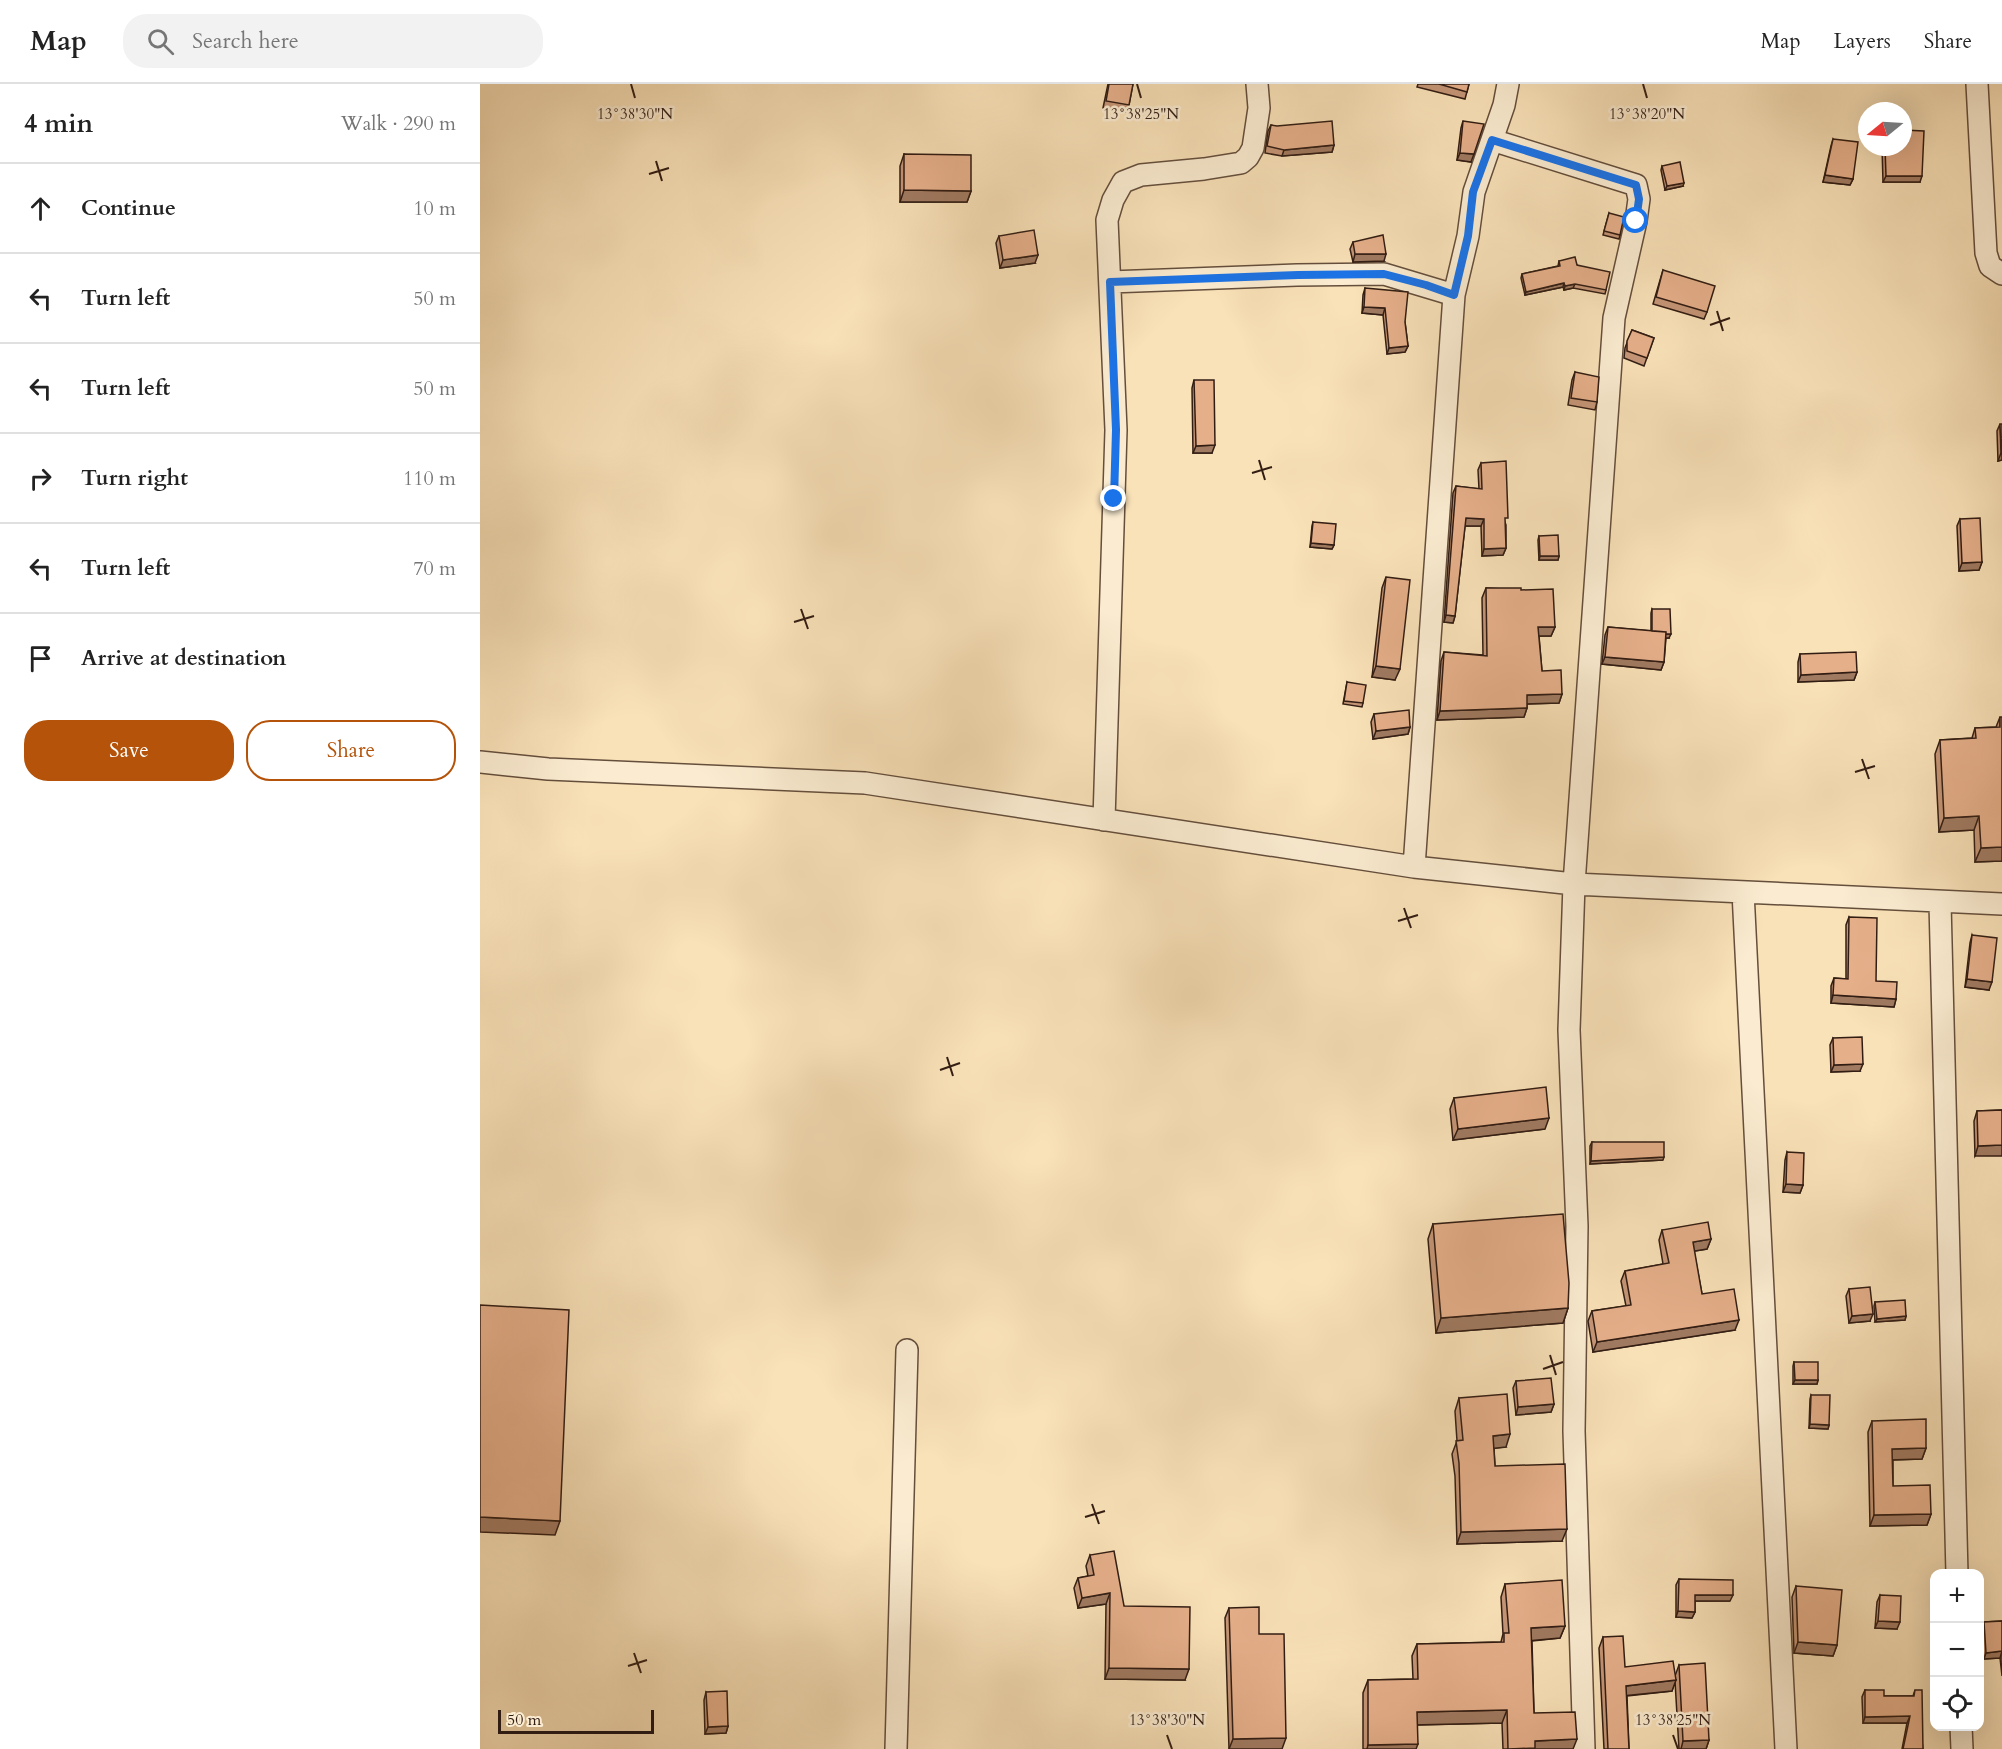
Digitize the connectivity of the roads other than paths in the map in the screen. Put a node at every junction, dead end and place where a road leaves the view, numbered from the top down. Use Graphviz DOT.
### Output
graph roads {
  1 [pos="1257,84"];
  2 [pos="1508,84"];
  3 [pos="1977,84"];
  4 [pos="1492,140"];
  5 [pos="2002,274"];
  6 [pos="1110,282"];
  7 [pos="1454,295"];
  8 [pos="480,762"];
  9 [pos="1104,820"];
  10 [pos="1414,867"];
  11 [pos="1574,884"];
  12 [pos="1743,892"];
  13 [pos="1940,903"];
  14 [pos="2002,904"];
  15 [pos="907,1350"];
  16 [pos="1957,1569"];
  17 [pos="1961,1731"];
  18 [pos="896,1749"];
  19 [pos="1584,1749"];
  20 [pos="1786,1749"];
  21 [pos="1962,1749"];
  1 -- 6 [label="street"];
  2 -- 4 [label="street"];
  3 -- 5 [label="street"];
  4 -- 7 [label="street"];
  4 -- 11 [label="street"];
  6 -- 7 [label="street"];
  6 -- 9 [label="street"];
  7 -- 10 [label="street"];
  8 -- 9 [label="street"];
  9 -- 10 [label="street"];
  10 -- 11 [label="street"];
  11 -- 12 [label="street"];
  11 -- 19 [label="street"];
  12 -- 13 [label="street"];
  12 -- 20 [label="street"];
  13 -- 14 [label="street"];
  13 -- 16 [label="street"];
  15 -- 18 [label="street"];
  17 -- 21 [label="street"];
}
